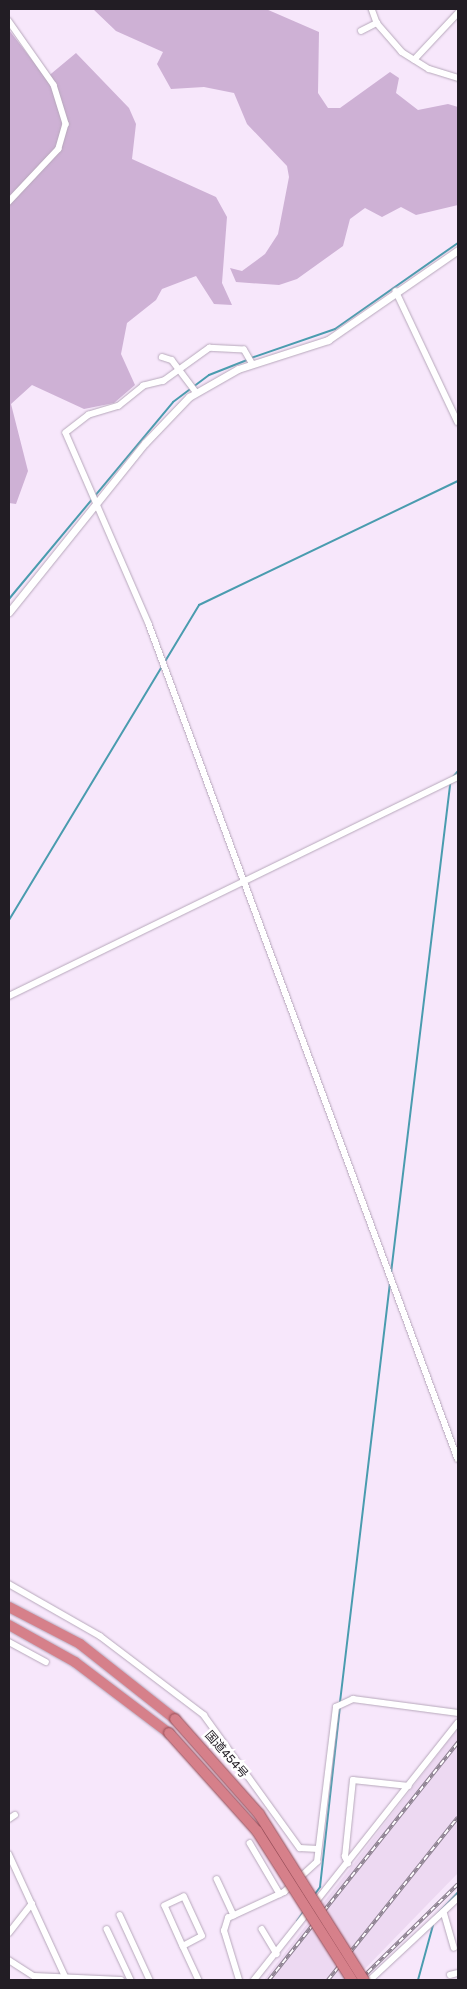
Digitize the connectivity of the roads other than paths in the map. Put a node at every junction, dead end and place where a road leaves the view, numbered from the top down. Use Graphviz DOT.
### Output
graph roads {
  1 [pos="372,9"];
  2 [pos="458,13"];
  3 [pos="9,21"];
  4 [pos="377,23"];
  5 [pos="361,31"];
  6 [pos="414,60"];
  7 [pos="458,78"];
  8 [pos="9,202"];
  9 [pos="458,250"];
  10 [pos="396,291"];
  11 [pos="162,357"];
  12 [pos="252,364"];
  13 [pos="179,370"];
  14 [pos="196,392"];
  15 [pos="458,422"];
  16 [pos="97,501"];
  17 [pos="9,612"];
  18 [pos="458,777"];
  19 [pos="247,884"];
  20 [pos="9,996"];
  21 [pos="458,1459"];
  22 [pos="9,1584"];
  23 [pos="9,1607"];
  24 [pos="9,1625"];
  25 [pos="9,1642"];
  26 [pos="46,1662"];
  27 [pos="458,1714"];
  28 [pos="458,1723"];
  29 [pos="409,1786"];
  30 [pos="16,1816"];
  31 [pos="9,1819"];
  32 [pos="250,1843"];
  33 [pos="318,1849"];
  34 [pos="9,1855"];
  35 [pos="348,1864"];
  36 [pos="216,1879"];
  37 [pos="280,1894"];
  38 [pos="458,1898"];
  39 [pos="32,1904"];
  40 [pos="444,1912"];
  41 [pos="234,1915"];
  42 [pos="120,1916"];
  43 [pos="107,1929"];
  44 [pos="262,1929"];
  45 [pos="9,1933"];
  46 [pos="183,1946"];
  47 [pos="454,1948"];
  48 [pos="277,1954"];
  49 [pos="10,1963"];
  50 [pos="458,1973"];
  51 [pos="450,1975"];
  52 [pos="67,1979"];
  53 [pos="121,1980"];
  54 [pos="131,1980"];
  55 [pos="150,1980"];
  56 [pos="199,1980"];
  57 [pos="239,1980"];
  58 [pos="254,1980"];
  59 [pos="352,1980"];
  60 [pos="364,1980"];
  61 [pos="370,1980"];
  1 -- 4 [label="street"];
  2 -- 6 [label="street"];
  3 -- 8 [label="street"];
  4 -- 5 [label="street"];
  4 -- 6 [label="street"];
  6 -- 7 [label="street"];
  9 -- 10 [label="street"];
  10 -- 12 [label="street"];
  10 -- 15 [label="street"];
  11 -- 13 [label="street"];
  12 -- 13 [label="street"];
  12 -- 14 [label="street"];
  13 -- 14 [label="street"];
  13 -- 16 [label="street"];
  14 -- 16 [label="street"];
  16 -- 17 [label="street"];
  16 -- 19 [label="street"];
  18 -- 19 [label="street"];
  19 -- 20 [label="street"];
  19 -- 21 [label="street"];
  22 -- 33 [label="street"];
  23 -- 60 [label="highway, 国道454号, bridge"];
  24 -- 59 [label="highway, 国道454号, bridge"];
  25 -- 26 [label="street"];
  27 -- 33 [label="street"];
  28 -- 29 [label="street"];
  29 -- 35 [label="street"];
  29 -- 35 [label="street"];
  30 -- 31 [label="street"];
  32 -- 37 [label="street"];
  33 -- 37 [label="street"];
  34 -- 39 [label="street"];
  35 -- 48 [label="street"];
  36 -- 41 [label="street"];
  37 -- 41 [label="street"];
  38 -- 40 [label="street"];
  39 -- 45 [label="street"];
  39 -- 52 [label="street"];
  40 -- 47 [label="street"];
  40 -- 61 [label="street"];
  41 -- 57 [label="street"];
  42 -- 55 [label="street"];
  43 -- 54 [label="street"];
  44 -- 48 [label="street"];
  46 -- 46 [label="street"];
  46 -- 56 [label="street"];
  48 -- 58 [label="street"];
  49 -- 52 [label="street"];
  50 -- 51 [label="street"];
  52 -- 53 [label="street"];
}
